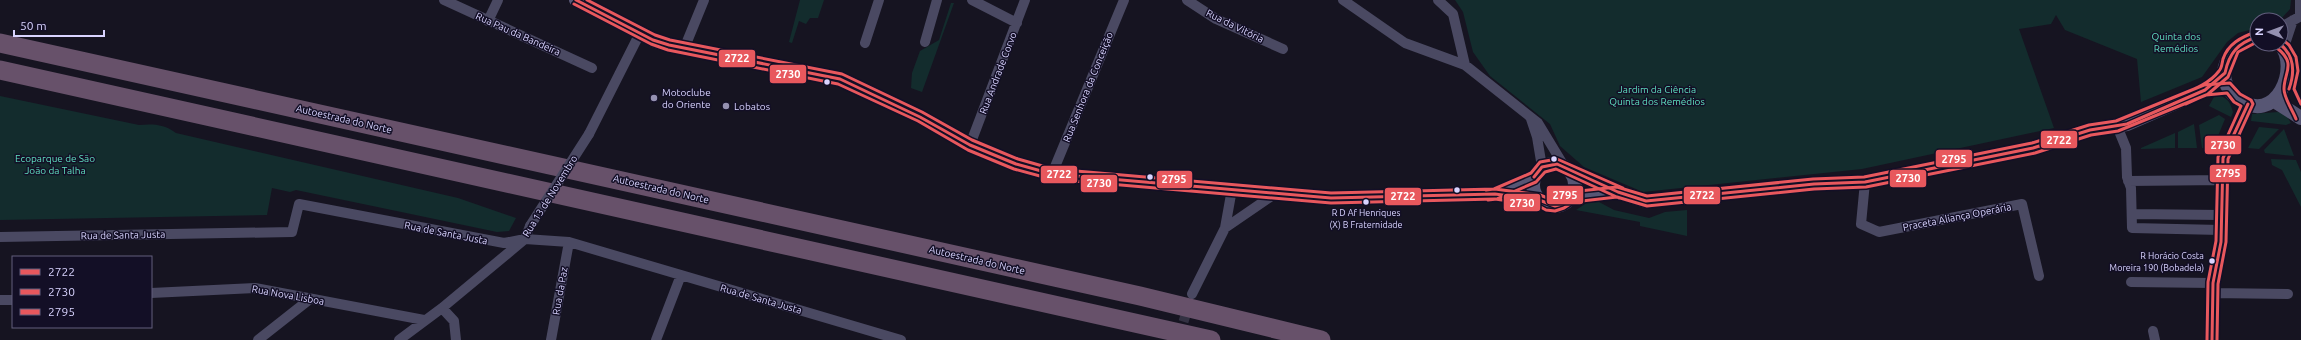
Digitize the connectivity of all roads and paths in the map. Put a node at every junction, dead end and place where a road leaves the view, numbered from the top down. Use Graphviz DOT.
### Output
graph roads {
  1 [pos="444,0"];
  2 [pos="498,0"];
  3 [pos="576,0"];
  4 [pos="704,0"];
  5 [pos="879,0"];
  6 [pos="938,0"];
  7 [pos="972,0"];
  8 [pos="1026,0"];
  9 [pos="1124,0"];
  10 [pos="1188,0"];
  11 [pos="1343,0"];
  12 [pos="1438,0"];
  13 [pos="2300,0"];
  14 [pos="2298,17"];
  15 [pos="488,21"];
  16 [pos="2289,22"];
  17 [pos="1017,23"];
  18 [pos="640,33"];
  19 [pos="2289,33"];
  20 [pos="2249,39"];
  21 [pos="0,42"];
  22 [pos="925,42"];
  23 [pos="865,43"];
  24 [pos="684,49"];
  25 [pos="1283,49"];
  26 [pos="2287,52"];
  27 [pos="1465,65"];
  28 [pos="592,68"];
  29 [pos="0,70"];
  30 [pos="2225,73"];
  31 [pos="2229,88"];
  32 [pos="2289,89"];
  33 [pos="2205,90"];
  34 [pos="2276,102"];
  35 [pos="2248,104"];
  36 [pos="2301,117"];
  37 [pos="1530,118"];
  38 [pos="2117,126"];
  39 [pos="970,145"];
  40 [pos="1567,168"];
  41 [pos="1538,172"];
  42 [pos="1052,174"];
  43 [pos="2223,180"];
  44 [pos="2128,181"];
  45 [pos="1865,182"];
  46 [pos="1232,189"];
  47 [pos="1618,192"];
  48 [pos="1273,194"];
  49 [pos="1496,194"];
  50 [pos="1571,197"];
  51 [pos="1539,200"];
  52 [pos="2132,214"];
  53 [pos="2221,215"];
  54 [pos="1225,228"];
  55 [pos="2221,230"];
  56 [pos="0,237"];
  57 [pos="525,239"];
  58 [pos="569,242"];
  59 [pos="681,275"];
  60 [pos="2039,276"];
  61 [pos="2131,282"];
  62 [pos="2213,283"];
  63 [pos="152,293"];
  64 [pos="2212,293"];
  65 [pos="1192,294"];
  66 [pos="2288,294"];
  67 [pos="310,299"];
  68 [pos="0,300"];
  69 [pos="12,300"];
  70 [pos="442,308"];
  71 [pos="424,320"];
  72 [pos="258,340"];
  73 [pos="399,340"];
  74 [pos="456,340"];
  75 [pos="551,340"];
  76 [pos="656,340"];
  77 [pos="902,340"];
  78 [pos="1212,340"];
  79 [pos="1321,340"];
  80 [pos="2212,340"];
  1 -- 15 [label="street, Rua Pau da Bandeira"];
  2 -- 15 [label="street"];
  3 -- 18 [label="street"];
  4 -- 24 [label="street"];
  5 -- 23 [label="street"];
  6 -- 22 [label="street"];
  7 -- 17 [label="street"];
  8 -- 17 [label="street, Rua Andrade Corvo"];
  9 -- 42 [label="street, Rua Senhora da Conceição"];
  10 -- 25 [label="street, Rua da Vitória"];
  11 -- 27 [label="street"];
  12 -- 27 [label="street"];
  13 -- 14 [label="street"];
  14 -- 16 [label="street"];
  14 -- 19 [label="street"];
  15 -- 28 [label="street, Rua Pau da Bandeira"];
  17 -- 39 [label="street, Rua Andrade Corvo"];
  18 -- 24 [label="street"];
  18 -- 57 [label="street, Rua 13 de Novembro, bridge"];
  20 -- 30 [label="street"];
  21 -- 79 [label="highway, Autoestrada do Norte"];
  24 -- 39 [label="street"];
  26 -- 32 [label="street"];
  27 -- 37 [label="street"];
  29 -- 78 [label="highway"];
  30 -- 31 [label="street"];
  30 -- 33 [label="street"];
  31 -- 33 [label="street"];
  31 -- 35 [label="street"];
  32 -- 34 [label="street"];
  32 -- 36 [label="street"];
  33 -- 38 [label="street"];
  34 -- 35 [label="street"];
  34 -- 36 [label="street"];
  35 -- 43 [label="street"];
  37 -- 40 [label="street"];
  37 -- 41 [label="street"];
  38 -- 44 [label="street"];
  38 -- 45 [label="street"];
  39 -- 42 [label="street"];
  40 -- 41 [label="street"];
  40 -- 47 [label="street"];
  40 -- 50 [label="street"];
  41 -- 49 [label="street"];
  41 -- 51 [label="street"];
  42 -- 46 [label="street"];
  43 -- 44 [label="street"];
  43 -- 53 [label="street"];
  44 -- 52 [label="street"];
  45 -- 47 [label="street"];
  45 -- 60 [label="street, Praceta Aliança Operária"];
  46 -- 48 [label="street"];
  46 -- 54 [label="street"];
  47 -- 50 [label="street"];
  48 -- 49 [label="street"];
  48 -- 54 [label="street"];
  49 -- 51 [label="street"];
  50 -- 51 [label="street"];
  52 -- 53 [label="street"];
  52 -- 55 [label="street"];
  53 -- 55 [label="street"];
  54 -- 65 [label="street"];
  55 -- 62 [label="street"];
  56 -- 57 [label="street, Rua de Santa Justa"];
  57 -- 58 [label="street, Rua de Santa Justa"];
  57 -- 70 [label="street, Rua 13 de Novembro"];
  58 -- 59 [label="street, Rua de Santa Justa"];
  58 -- 75 [label="street, Rua da Paz"];
  59 -- 76 [label="street"];
  59 -- 77 [label="street, Rua de Santa Justa"];
  61 -- 62 [label="street"];
  62 -- 64 [label="street"];
  63 -- 67 [label="street, Rua Nova Lisboa"];
  64 -- 66 [label="street"];
  64 -- 80 [label="street"];
  67 -- 71 [label="street, Rua Nova Lisboa"];
  67 -- 72 [label="street"];
  68 -- 69 [label="street"];
  70 -- 71 [label="street, Rua 13 de Novembro"];
  70 -- 74 [label="street"];
  71 -- 73 [label="street, Rua 13 de Novembro"];
}
